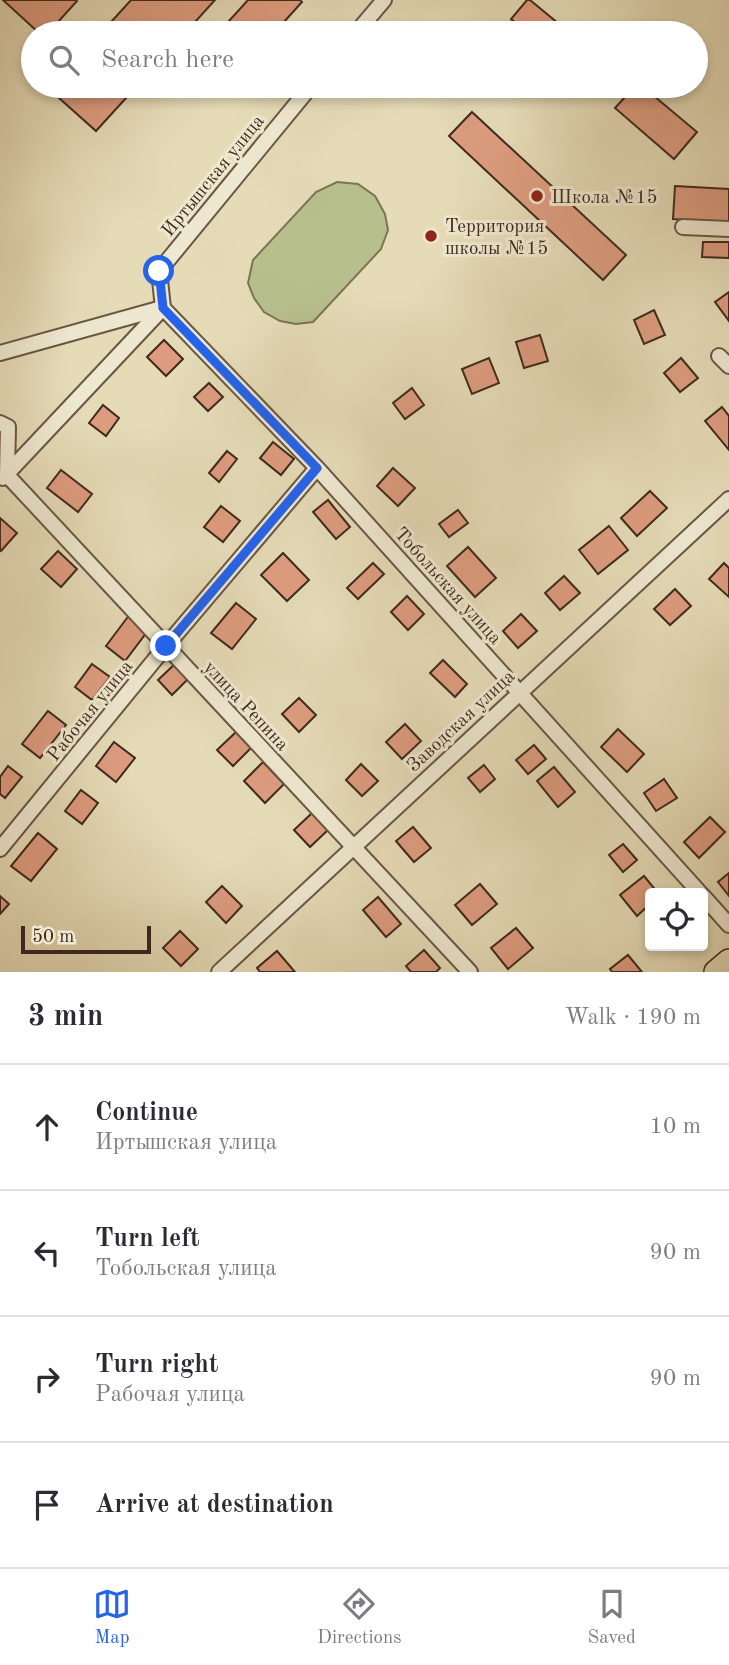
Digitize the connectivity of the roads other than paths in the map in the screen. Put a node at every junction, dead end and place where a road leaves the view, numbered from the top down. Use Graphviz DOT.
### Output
graph roads {
  1 [pos="384,0"];
  2 [pos="366,21"];
  3 [pos="302,98"];
  4 [pos="683,227"];
  5 [pos="729,229"];
  6 [pos="163,308"];
  7 [pos="0,354"];
  8 [pos="0,423"];
  9 [pos="317,468"];
  10 [pos="3,479"];
  11 [pos="729,499"];
  12 [pos="166,646"];
  13 [pos="518,691"];
  14 [pos="353,846"];
  15 [pos="0,849"];
  16 [pos="696,888"];
  17 [pos="708,902"];
  18 [pos="729,925"];
  19 [pos="729,961"];
  20 [pos="219,972"];
  21 [pos="470,972"];
  22 [pos="716,972"];
  1 -- 2 [label="street"];
  3 -- 6 [label="street, Иртышская улица"];
  4 -- 5 [label="street"];
  6 -- 7 [label="street"];
  6 -- 9 [label="street, Тобольская улица"];
  6 -- 10 [label="street"];
  8 -- 10 [label="street"];
  9 -- 12 [label="street, Рабочая улица"];
  9 -- 13 [label="street, Тобольская улица"];
  10 -- 12 [label="street, улица Репина"];
  11 -- 13 [label="street, Заводская улица"];
  12 -- 14 [label="street, улица Репина"];
  12 -- 15 [label="street, Рабочая улица"];
  13 -- 14 [label="street, Заводская улица"];
  13 -- 16 [label="street, Тобольская улица"];
  14 -- 20 [label="street, Заводская улица"];
  14 -- 21 [label="street, улица Репина"];
  17 -- 18 [label="street, Тобольская улица"];
  19 -- 22 [label="main road"];
}
